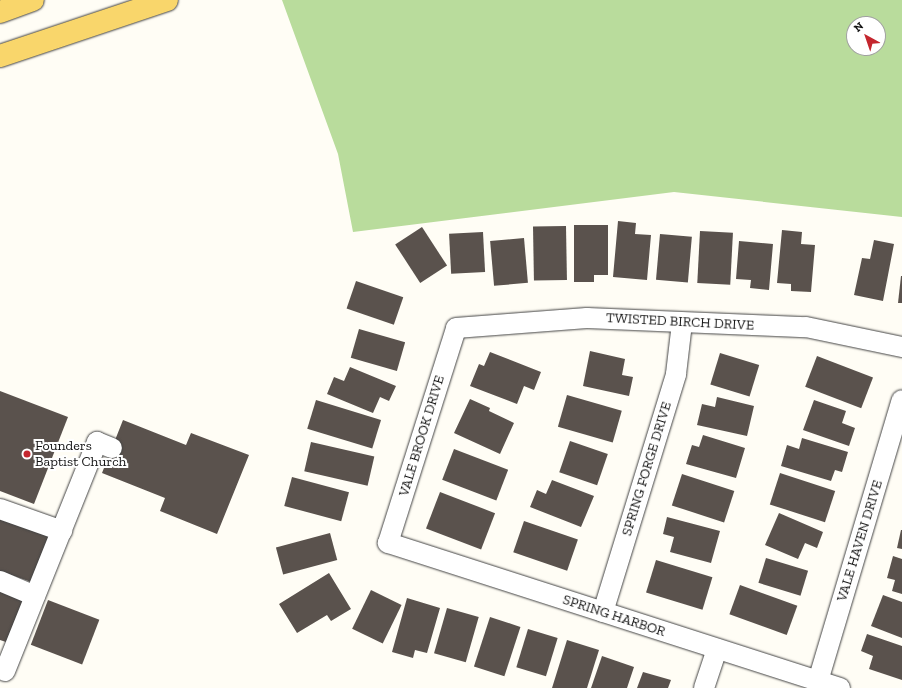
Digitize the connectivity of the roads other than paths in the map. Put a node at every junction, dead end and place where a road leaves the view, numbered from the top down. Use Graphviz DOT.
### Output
graph roads {
  1 [pos="32,0"];
  2 [pos="167,0"];
  3 [pos="0,5"];
  4 [pos="0,12"];
  5 [pos="0,56"];
  6 [pos="682,323"];
  7 [pos="456,328"];
  8 [pos="902,347"];
  9 [pos="902,400"];
  10 [pos="112,448"];
  11 [pos="0,509"];
  12 [pos="62,532"];
  13 [pos="388,543"];
  14 [pos="0,581"];
  15 [pos="35,596"];
  16 [pos="603,612"];
  17 [pos="717,648"];
  18 [pos="5,671"];
  19 [pos="818,681"];
  20 [pos="704,688"];
  21 [pos="840,688"];
  1 -- 3 [label="main road"];
  1 -- 4 [label="main road"];
  2 -- 5 [label="main road"];
  6 -- 7 [label="street, TWISTED BIRCH DRIVE"];
  6 -- 8 [label="street, TWISTED BIRCH DRIVE"];
  6 -- 16 [label="street, SPRING FORGE DRIVE"];
  7 -- 13 [label="street, VALE BROOK DRIVE"];
  9 -- 19 [label="street, VALE HAVEN DRIVE"];
  10 -- 12 [label="street"];
  11 -- 12 [label="street"];
  12 -- 15 [label="street"];
  13 -- 16 [label="street, SPRING HARBOR"];
  14 -- 15 [label="street"];
  15 -- 18 [label="street"];
  16 -- 17 [label="street, SPRING HARBOR"];
  17 -- 19 [label="street, SPRING HARBOR"];
  17 -- 20 [label="street"];
  19 -- 21 [label="street, SPRING HARBOR"];
}
